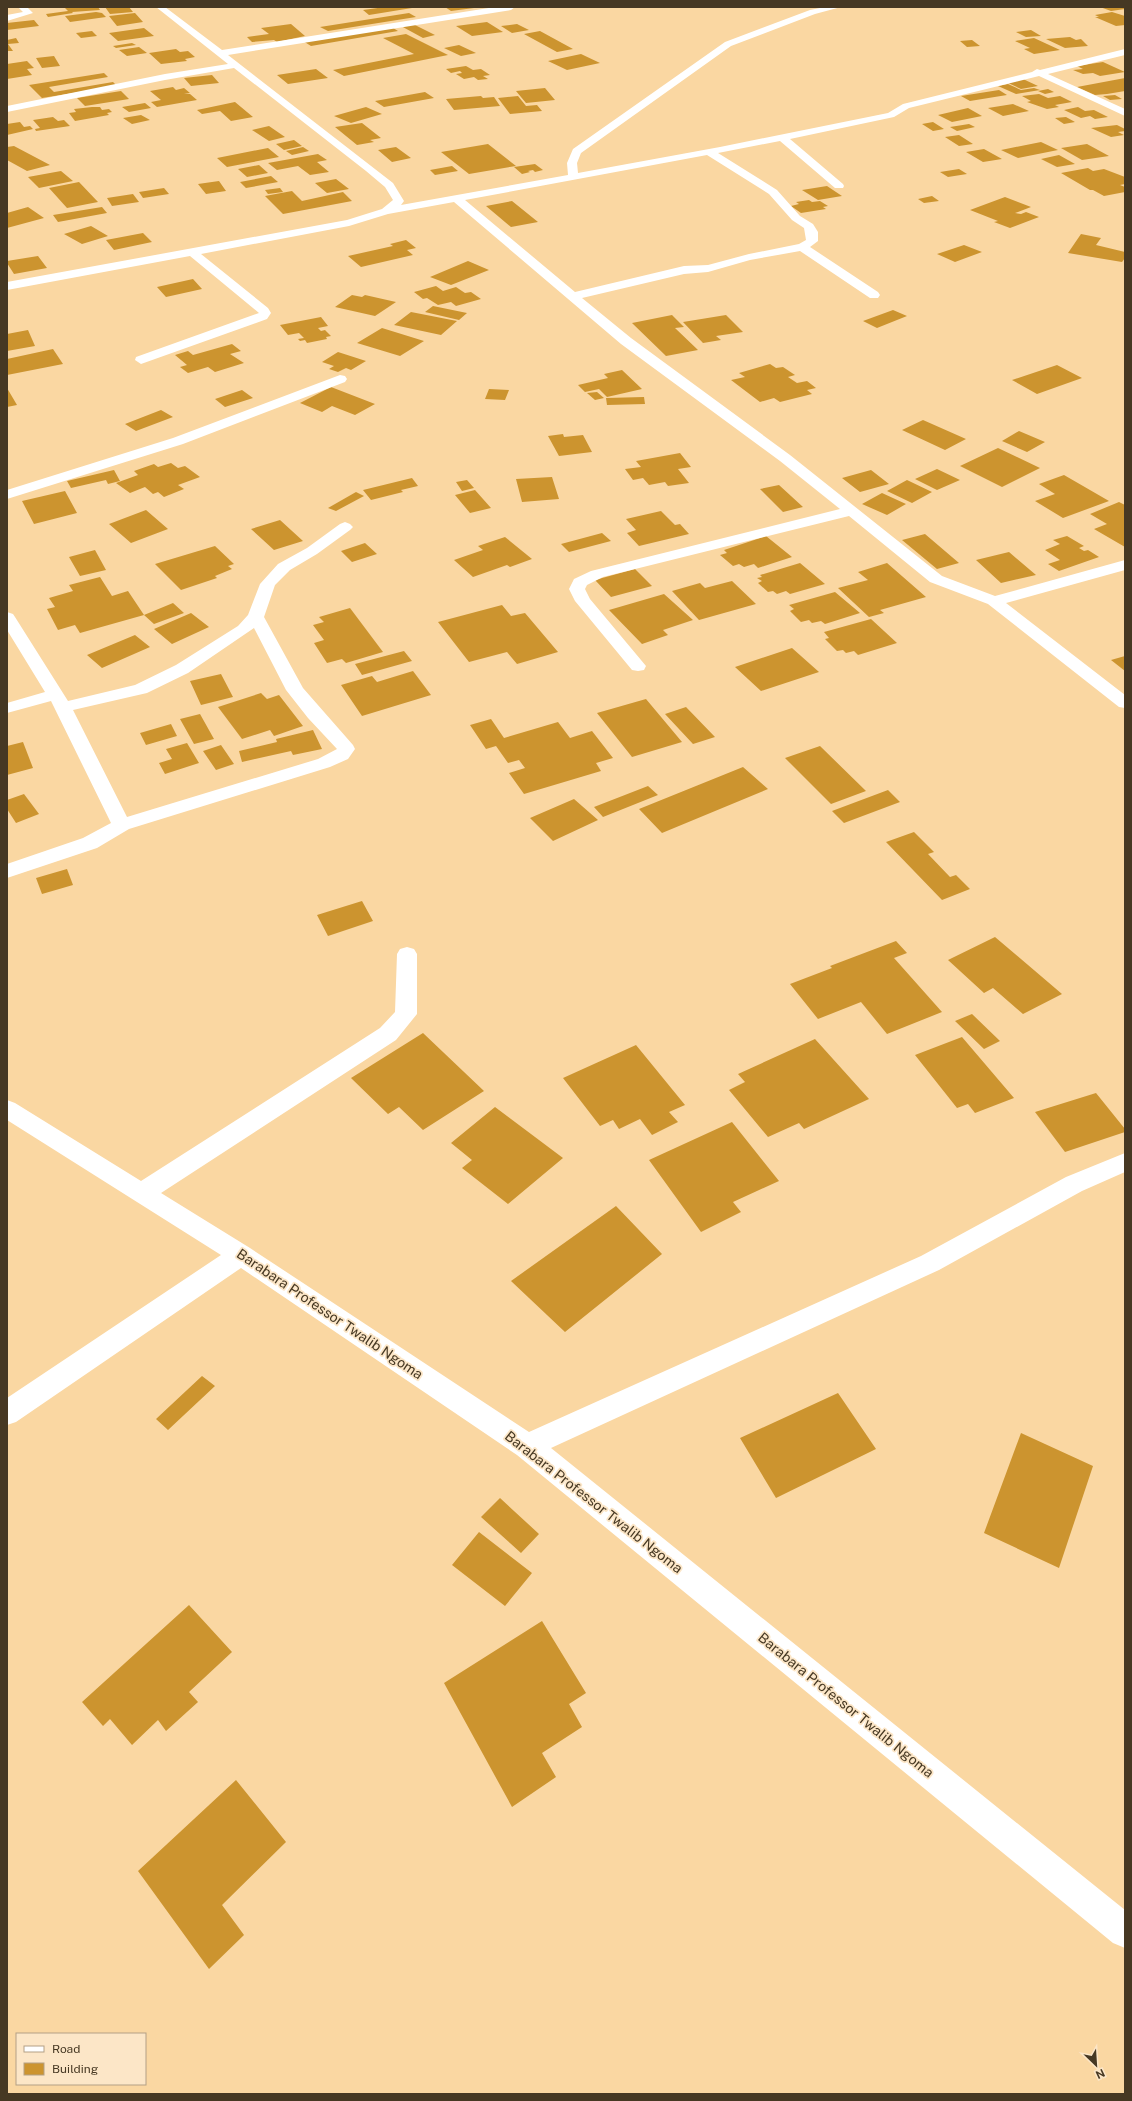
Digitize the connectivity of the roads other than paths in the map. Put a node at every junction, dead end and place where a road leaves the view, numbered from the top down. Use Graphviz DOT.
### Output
graph roads {
  1 [pos="22,7"];
  2 [pos="160,7"];
  3 [pos="511,7"];
  4 [pos="837,7"];
  5 [pos="7,18"];
  6 [pos="1125,52"];
  7 [pos="222,53"];
  8 [pos="236,66"];
  9 [pos="1037,72"];
  10 [pos="7,109"];
  11 [pos="1125,113"];
  12 [pos="782,138"];
  13 [pos="709,152"];
  14 [pos="573,177"];
  15 [pos="839,186"];
  16 [pos="456,198"];
  17 [pos="386,211"];
  18 [pos="802,247"];
  19 [pos="192,252"];
  20 [pos="7,286"];
  21 [pos="874,295"];
  22 [pos="573,296"];
  23 [pos="142,360"];
  24 [pos="340,379"];
  25 [pos="7,495"];
  26 [pos="852,511"];
  27 [pos="345,527"];
  28 [pos="1125,565"];
  29 [pos="994,601"];
  30 [pos="7,617"];
  31 [pos="256,617"];
  32 [pos="638,666"];
  33 [pos="59,701"];
  34 [pos="1125,703"];
  35 [pos="7,708"];
  36 [pos="122,825"];
  37 [pos="7,871"];
  38 [pos="407,954"];
  39 [pos="7,1109"];
  40 [pos="1125,1162"];
  41 [pos="143,1192"];
  42 [pos="241,1255"];
  43 [pos="7,1413"];
  44 [pos="527,1446"];
  45 [pos="1125,1931"];
  1 -- 5 [label="street"];
  2 -- 7 [label="street"];
  3 -- 7 [label="street"];
  4 -- 14 [label="street"];
  6 -- 9 [label="street"];
  7 -- 8 [label="street"];
  8 -- 10 [label="street"];
  8 -- 17 [label="street"];
  9 -- 11 [label="street"];
  9 -- 12 [label="street"];
  12 -- 13 [label="street"];
  12 -- 15 [label="street"];
  13 -- 14 [label="street"];
  13 -- 18 [label="street"];
  14 -- 16 [label="street"];
  16 -- 17 [label="street"];
  16 -- 22 [label="street"];
  17 -- 19 [label="street"];
  18 -- 21 [label="street"];
  18 -- 22 [label="street"];
  19 -- 20 [label="street"];
  19 -- 23 [label="street"];
  22 -- 26 [label="street"];
  24 -- 25 [label="street"];
  26 -- 29 [label="street"];
  26 -- 32 [label="street"];
  27 -- 31 [label="street"];
  28 -- 29 [label="street"];
  29 -- 34 [label="street"];
  30 -- 33 [label="street"];
  31 -- 33 [label="street"];
  31 -- 36 [label="street"];
  33 -- 35 [label="street"];
  33 -- 36 [label="street"];
  36 -- 37 [label="street"];
  38 -- 41 [label="street"];
  39 -- 41 [label="street, Barabara Professor Twalib Ngoma"];
  40 -- 44 [label="street"];
  41 -- 42 [label="street, Barabara Professor Twalib Ngoma"];
  42 -- 43 [label="street"];
  42 -- 44 [label="street, Barabara Professor Twalib Ngoma"];
  44 -- 45 [label="street, Barabara Professor Twalib Ngoma"];
}
